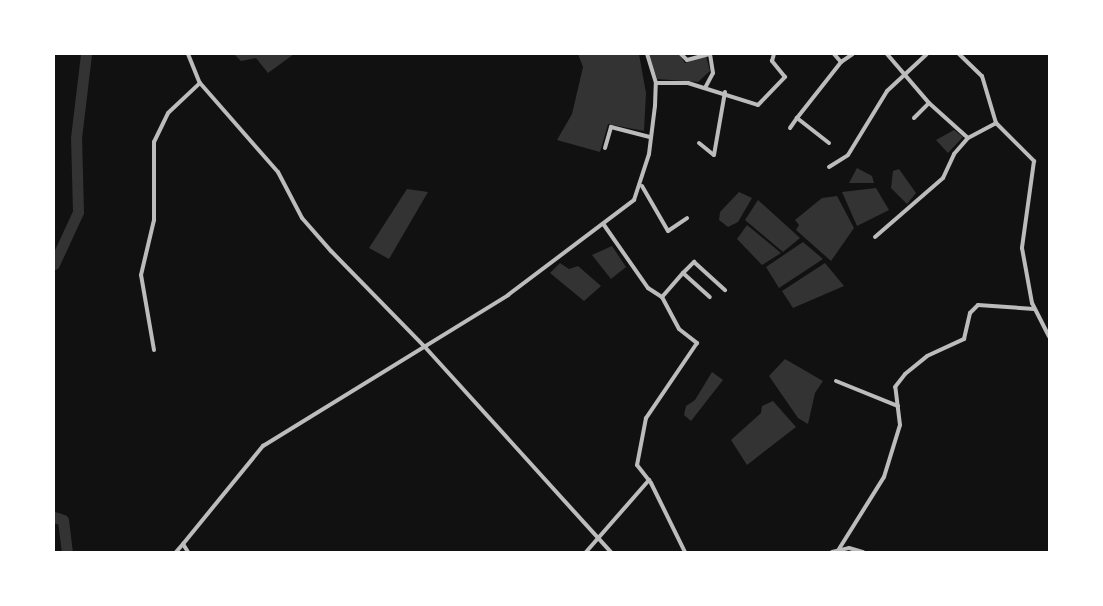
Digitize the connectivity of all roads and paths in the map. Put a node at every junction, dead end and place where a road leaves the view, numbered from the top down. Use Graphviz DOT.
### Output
graph roads {
  1 [pos="188,54"];
  2 [pos="647,54"];
  3 [pos="681,54"];
  4 [pos="710,54"];
  5 [pos="774,54"];
  6 [pos="834,54"];
  7 [pos="853,54"];
  8 [pos="887,54"];
  9 [pos="927,54"];
  10 [pos="959,54"];
  11 [pos="841,62"];
  12 [pos="904,73"];
  13 [pos="656,82"];
  14 [pos="200,83"];
  15 [pos="705,88"];
  16 [pos="725,92"];
  17 [pos="929,103"];
  18 [pos="797,118"];
  19 [pos="914,118"];
  20 [pos="996,123"];
  21 [pos="790,128"];
  22 [pos="650,137"];
  23 [pos="968,138"];
  24 [pos="700,143"];
  25 [pos="829,144"];
  26 [pos="605,148"];
  27 [pos="830,167"];
  28 [pos="642,186"];
  29 [pos="687,218"];
  30 [pos="604,225"];
  31 [pos="875,237"];
  32 [pos="683,273"];
  33 [pos="725,290"];
  34 [pos="662,297"];
  35 [pos="710,297"];
  36 [pos="1034,310"];
  37 [pos="1049,336"];
  38 [pos="424,346"];
  39 [pos="154,350"];
  40 [pos="836,381"];
  41 [pos="898,406"];
  42 [pos="648,480"];
  43 [pos="598,538"];
  44 [pos="183,544"];
  45 [pos="839,549"];
  46 [pos="176,552"];
  47 [pos="188,552"];
  48 [pos="586,552"];
  49 [pos="611,552"];
  50 [pos="685,552"];
  51 [pos="832,552"];
  52 [pos="863,552"];
  1 -- 14 [label="street"];
  2 -- 13 [label="street"];
  3 -- 4 [label="street"];
  4 -- 15 [label="street"];
  5 -- 16 [label="street"];
  6 -- 11 [label="street"];
  7 -- 11 [label="street"];
  8 -- 12 [label="street"];
  9 -- 12 [label="street"];
  10 -- 20 [label="street"];
  11 -- 18 [label="street"];
  12 -- 17 [label="street"];
  12 -- 27 [label="street"];
  13 -- 15 [label="street"];
  13 -- 22 [label="street"];
  14 -- 38 [label="street"];
  14 -- 39 [label="street"];
  15 -- 16 [label="street"];
  16 -- 24 [label="street"];
  17 -- 19 [label="street"];
  17 -- 23 [label="street"];
  18 -- 21 [label="street"];
  18 -- 25 [label="street"];
  20 -- 23 [label="street"];
  20 -- 36 [label="street"];
  22 -- 26 [label="street"];
  22 -- 28 [label="street"];
  23 -- 31 [label="street"];
  28 -- 29 [label="street"];
  28 -- 30 [label="street"];
  30 -- 34 [label="street"];
  30 -- 38 [label="street"];
  32 -- 33 [label="street"];
  32 -- 34 [label="street"];
  32 -- 35 [label="street"];
  34 -- 42 [label="street"];
  36 -- 37 [label="street"];
  36 -- 41 [label="street"];
  38 -- 43 [label="street"];
  38 -- 44 [label="street"];
  40 -- 41 [label="street"];
  41 -- 45 [label="street"];
  42 -- 43 [label="street"];
  42 -- 50 [label="street"];
  43 -- 48 [label="street"];
  43 -- 49 [label="street"];
  44 -- 46 [label="street"];
  44 -- 47 [label="street"];
  45 -- 51 [label="street"];
  45 -- 52 [label="street"];
}
